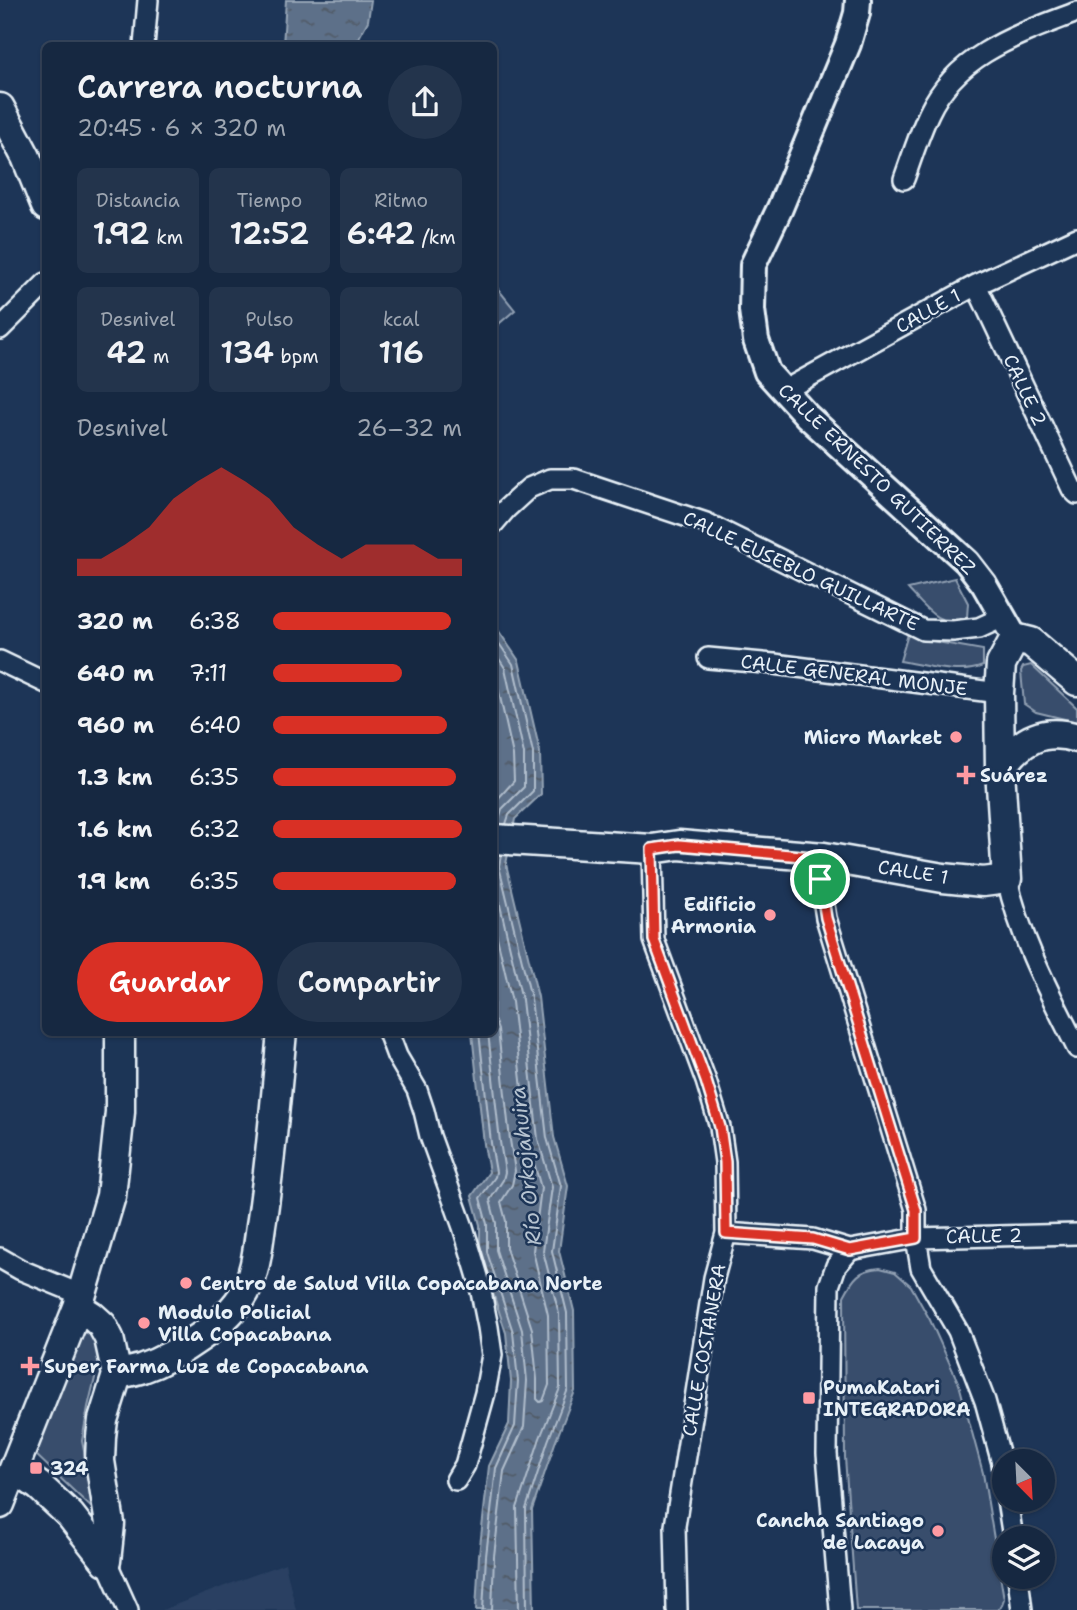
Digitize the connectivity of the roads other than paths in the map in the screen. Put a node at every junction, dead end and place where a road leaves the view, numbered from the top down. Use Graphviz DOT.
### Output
graph roads {
  1 [pos="148,0"];
  2 [pos="858,0"];
  3 [pos="1077,12"];
  4 [pos="144,42"];
  5 [pos="0,108"];
  6 [pos="904,179"];
  7 [pos="42,196"];
  8 [pos="1077,238"];
  9 [pos="976,285"];
  10 [pos="42,287"];
  11 [pos="0,329"];
  12 [pos="783,391"];
  13 [pos="1077,494"];
  14 [pos="497,520"];
  15 [pos="1009,627"];
  16 [pos="708,658"];
  17 [pos="0,661"];
  18 [pos="42,681"];
  19 [pos="1077,681"];
  20 [pos="999,693"];
  21 [pos="1077,738"];
  22 [pos="1000,771"];
  23 [pos="497,839"];
  24 [pos="652,849"];
  25 [pos="824,858"];
  26 [pos="1007,879"];
  27 [pos="120,1036"];
  28 [pos="282,1036"];
  29 [pos="390,1036"];
  30 [pos="1077,1048"];
  31 [pos="726,1233"];
  32 [pos="1077,1234"];
  33 [pos="916,1238"];
  34 [pos="850,1250"];
  35 [pos="0,1258"];
  36 [pos="80,1301"];
  37 [pos="117,1374"];
  38 [pos="998,1449"];
  39 [pos="14,1469"];
  40 [pos="456,1480"];
  41 [pos="0,1504"];
  42 [pos="106,1561"];
  43 [pos="1020,1589"];
  44 [pos="128,1610"];
  45 [pos="677,1610"];
  46 [pos="840,1610"];
  47 [pos="1023,1610"];
  1 -- 4 [label="street"];
  2 -- 12 [label="street, CALLE ERNESTO GUTIERREZ"];
  3 -- 6 [label="street"];
  5 -- 7 [label="main road"];
  8 -- 9 [label="street, CALLE 1"];
  9 -- 12 [label="street, CALLE 1"];
  9 -- 13 [label="street, CALLE 2"];
  10 -- 11 [label="street"];
  12 -- 15 [label="street, CALLE ERNESTO GUTIERREZ"];
  14 -- 15 [label="street, CALLE EUSEBLO GUILLARTE"];
  15 -- 19 [label="main road"];
  15 -- 20 [label="main road"];
  16 -- 20 [label="street, CALLE GENERAL MONJE"];
  17 -- 18 [label="street"];
  20 -- 22 [label="main road"];
  21 -- 22 [label="main road"];
  22 -- 26 [label="main road"];
  23 -- 24 [label="main road, CALLE 1"];
  24 -- 25 [label="main road, CALLE 1"];
  24 -- 31 [label="street, CALLE COSTANERA"];
  25 -- 26 [label="main road, CALLE 1"];
  25 -- 33 [label="street"];
  26 -- 30 [label="street"];
  27 -- 36 [label="main road"];
  28 -- 37 [label="main road"];
  29 -- 40 [label="street"];
  31 -- 34 [label="street, CALLE 2"];
  31 -- 45 [label="street, CALLE COSTANERA"];
  32 -- 33 [label="street, CALLE 2"];
  33 -- 34 [label="street, CALLE 2"];
  33 -- 38 [label="street"];
  34 -- 46 [label="street"];
  35 -- 36 [label="street"];
  36 -- 37 [label="main road"];
  36 -- 39 [label="main road"];
  37 -- 42 [label="main road"];
  39 -- 41 [label="main road"];
  39 -- 42 [label="main road"];
  42 -- 44 [label="street"];
  43 -- 47 [label="street"];
}
